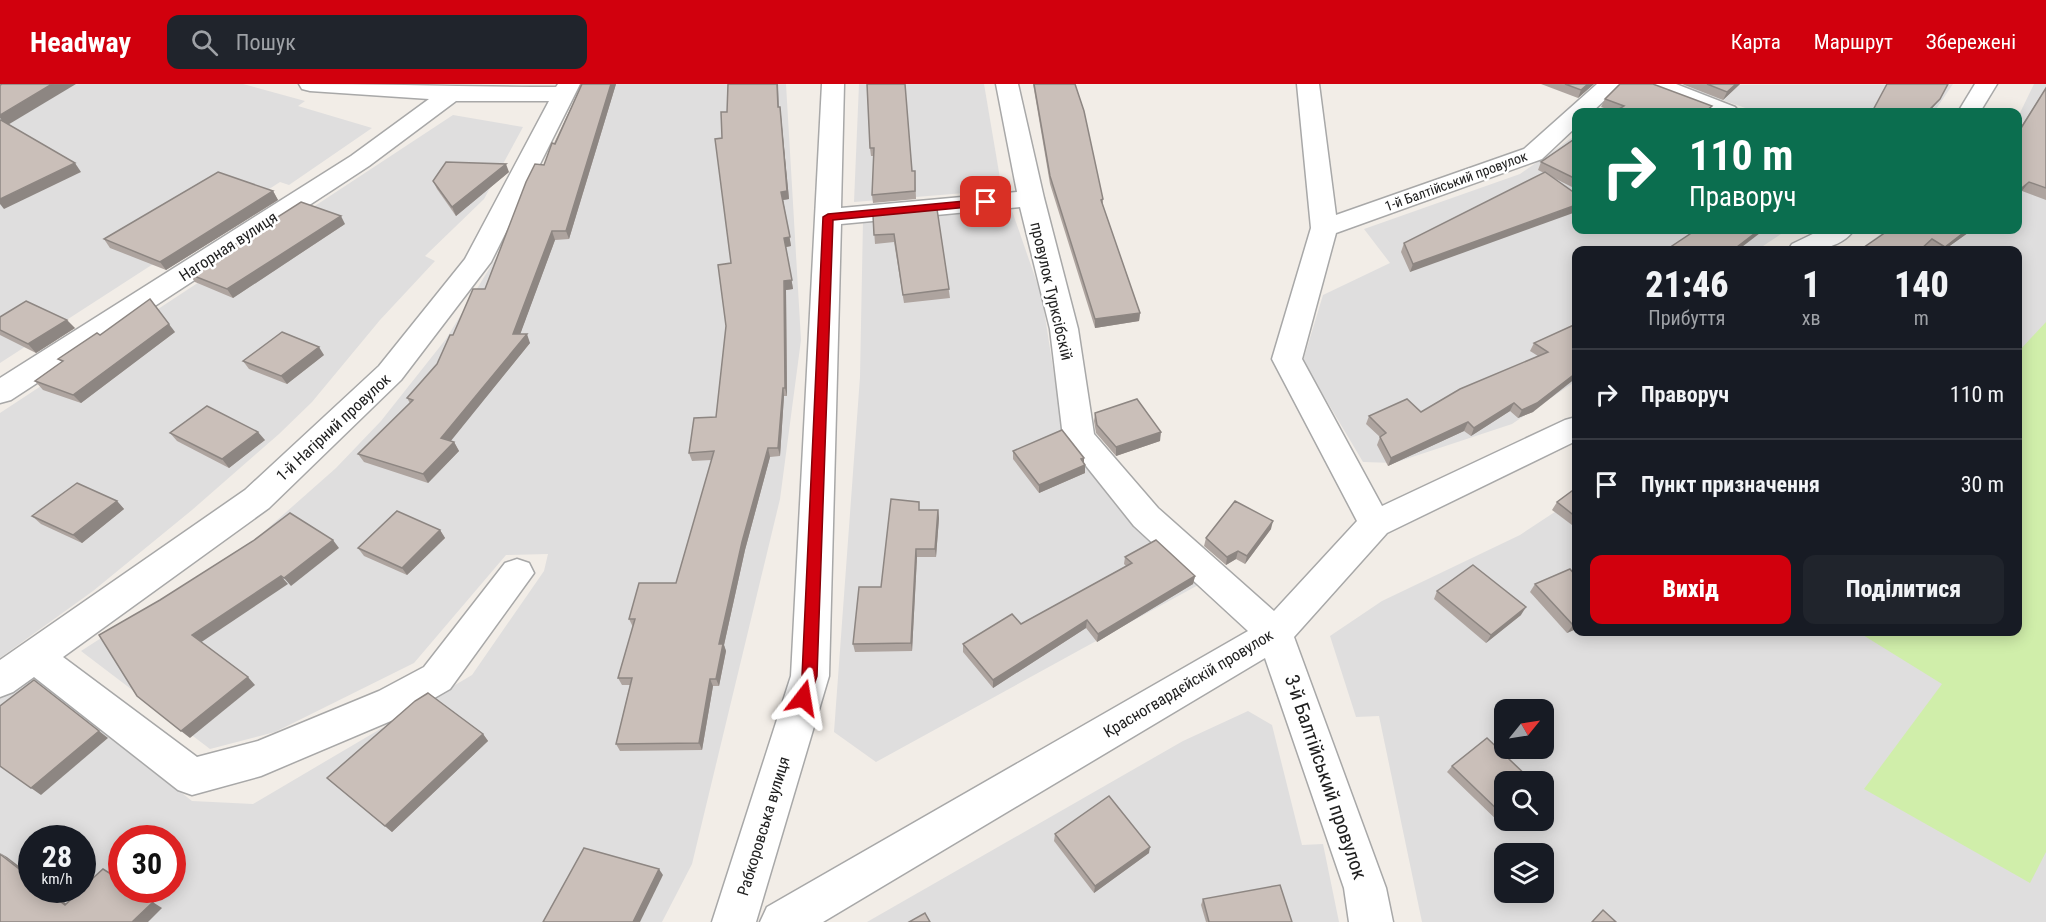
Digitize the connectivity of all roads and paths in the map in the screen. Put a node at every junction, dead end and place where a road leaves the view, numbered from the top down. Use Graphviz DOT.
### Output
graph roads {
  1 [pos="310,84"];
  2 [pos="833,84"];
  3 [pos="1007,84"];
  4 [pos="1308,84"];
  5 [pos="1611,84"];
  6 [pos="1656,84"];
  7 [pos="1986,84"];
  8 [pos="566,89"];
  9 [pos="451,94"];
  10 [pos="1585,108"];
  11 [pos="1717,108"];
  12 [pos="1971,108"];
  13 [pos="1572,119"];
  14 [pos="1031,198"];
  15 [pos="828,217"];
  16 [pos="1324,228"];
  17 [pos="1833,234"];
  18 [pos="1808,246"];
  19 [pos="0,392"];
  20 [pos="1572,430"];
  21 [pos="1376,524"];
  22 [pos="518,573"];
  23 [pos="1275,634"];
  24 [pos="34,657"];
  25 [pos="0,681"];
  26 [pos="734,922"];
  27 [pos="782,922"];
  28 [pos="1371,922"];
  1 -- 9 [label="street"];
  2 -- 15 [label="street, Рабкоровська вулиця"];
  3 -- 14 [label="street, провулок Турксібскій"];
  4 -- 16 [label="street"];
  5 -- 10 [label="street, 1-й Балтійський провулок"];
  6 -- 11 [label="street"];
  7 -- 12 [label="street"];
  8 -- 9 [label="street"];
  8 -- 24 [label="street, 1-й Нагірний провулок"];
  9 -- 19 [label="street, Нагорная вулиця"];
  13 -- 16 [label="street, 1-й Балтійський провулок"];
  14 -- 15 [label="street"];
  14 -- 23 [label="street, провулок Турксібскій"];
  15 -- 26 [label="street, Рабкоровська вулиця"];
  16 -- 21 [label="street"];
  17 -- 18 [label="street"];
  20 -- 21 [label="street, Красногвардєйскій провулок"];
  21 -- 23 [label="street, Красногвардєйскій провулок"];
  22 -- 24 [label="street"];
  23 -- 27 [label="street, Красногвардєйскій провулок"];
  23 -- 28 [label="street, 3-й Балтійський провулок"];
  24 -- 25 [label="street, 1-й Нагірний провулок"];
}
